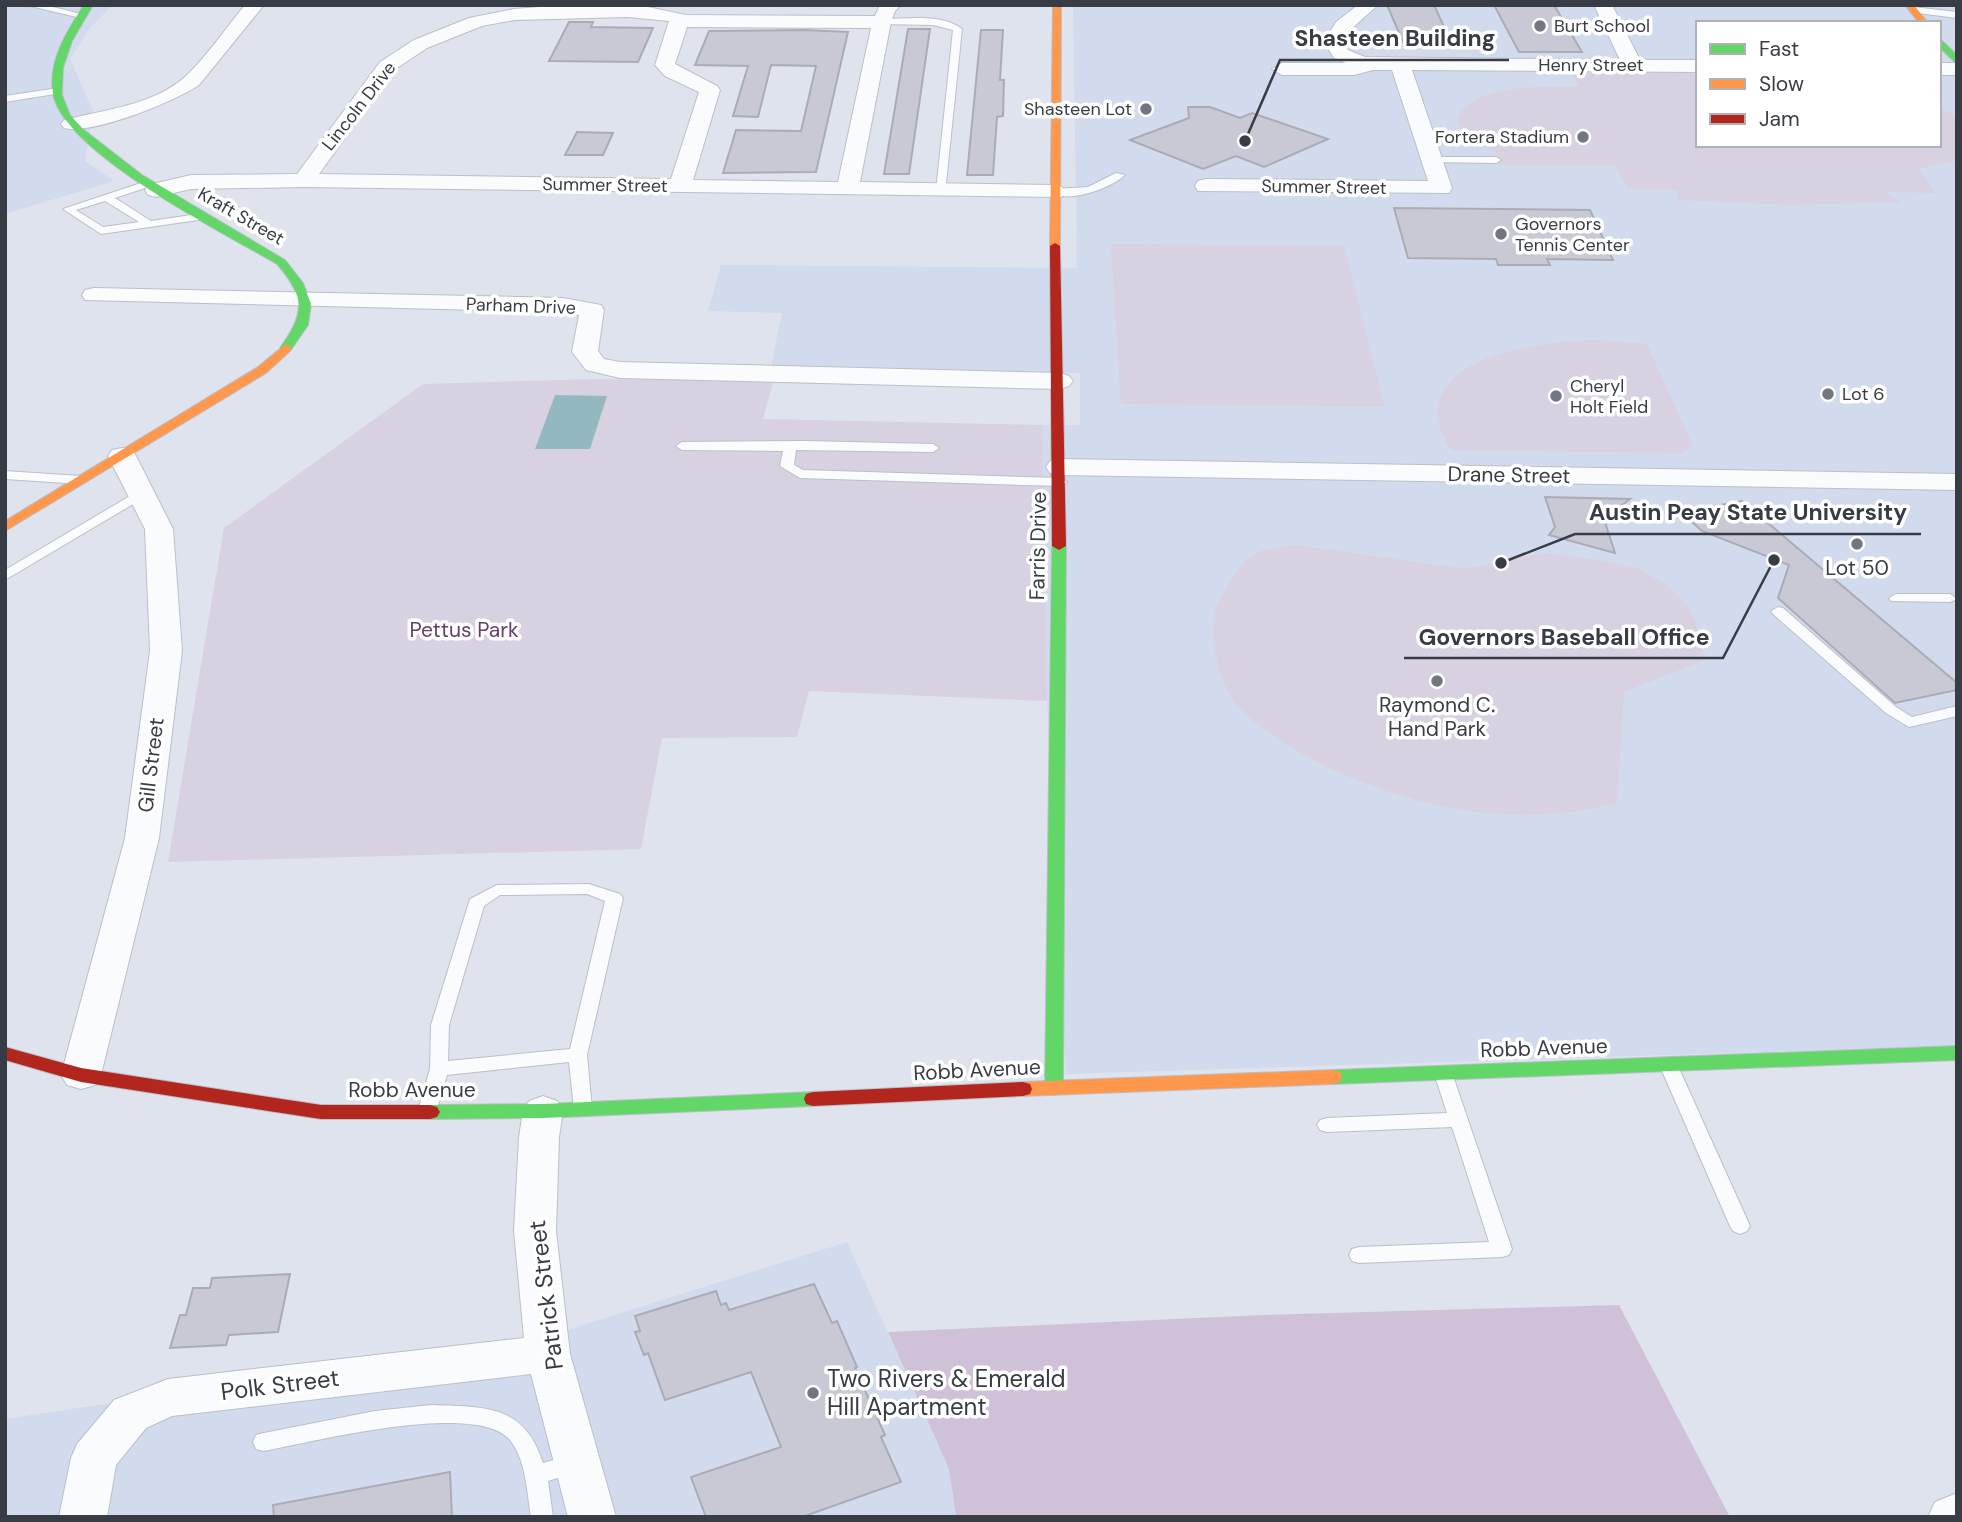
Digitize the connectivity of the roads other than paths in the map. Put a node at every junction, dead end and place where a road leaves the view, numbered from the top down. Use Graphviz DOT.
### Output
graph roads {
  1 [pos="30,5"];
  2 [pos="255,5"];
  3 [pos="1057,5"];
  4 [pos="1369,5"];
  5 [pos="1604,5"];
  6 [pos="504,9"];
  7 [pos="85,10"];
  8 [pos="777,13"];
  9 [pos="1915,13"];
  10 [pos="887,14"];
  11 [pos="1957,15"];
  12 [pos="679,21"];
  13 [pos="1941,43"];
  14 [pos="1957,61"];
  15 [pos="1373,64"];
  16 [pos="1400,64"];
  17 [pos="1633,66"];
  18 [pos="1696,66"];
  19 [pos="1283,69"];
  20 [pos="58,91"];
  21 [pos="5,99"];
  22 [pos="71,124"];
  23 [pos="1432,160"];
  24 [pos="1496,160"];
  25 [pos="1120,176"];
  26 [pos="303,180"];
  27 [pos="1206,186"];
  28 [pos="151,187"];
  29 [pos="680,187"];
  30 [pos="848,189"];
  31 [pos="941,191"];
  32 [pos="1054,192"];
  33 [pos="107,197"];
  34 [pos="205,216"];
  35 [pos="150,225"];
  36 [pos="94,295"];
  37 [pos="308,301"];
  38 [pos="1060,381"];
  39 [pos="682,446"];
  40 [pos="790,447"];
  41 [pos="933,448"];
  42 [pos="122,456"];
  43 [pos="5,475"];
  44 [pos="1060,475"];
  45 [pos="83,481"];
  46 [pos="1957,482"];
  47 [pos="139,494"];
  48 [pos="5,527"];
  49 [pos="5,576"];
  50 [pos="1896,598"];
  51 [pos="1950,598"];
  52 [pos="1778,611"];
  53 [pos="1957,711"];
  54 [pos="5,1053"];
  55 [pos="1957,1053"];
  56 [pos="578,1055"];
  57 [pos="1668,1064"];
  58 [pos="439,1069"];
  59 [pos="1443,1073"];
  60 [pos="81,1075"];
  61 [pos="1054,1088"];
  62 [pos="563,1110"];
  63 [pos="428,1111"];
  64 [pos="1459,1120"];
  65 [pos="1327,1125"];
  66 [pos="1740,1226"];
  67 [pos="1359,1255"];
  68 [pos="548,1354"];
  69 [pos="264,1442"];
  70 [pos="578,1462"];
  71 [pos="535,1475"];
  72 [pos="1957,1514"];
  73 [pos="83,1517"];
  74 [pos="542,1517"];
  75 [pos="592,1517"];
  76 [pos="1952,1517"];
  1 -- 7 [label="lane"];
  2 -- 22 [label="street"];
  3 -- 32 [label="main road, Farris Drive"];
  4 -- 15 [label="street"];
  5 -- 17 [label="street"];
  6 -- 12 [label="street, Lincoln Drive"];
  6 -- 26 [label="street, Lincoln Drive"];
  7 -- 20 [label="main road, Kraft Street"];
  8 -- 10 [label="street, Lincoln Drive"];
  8 -- 12 [label="street, Lincoln Drive"];
  9 -- 11 [label="lane"];
  10 -- 30 [label="street"];
  10 -- 31 [label="lane"];
  12 -- 29 [label="street"];
  13 -- 14 [label="main road"];
  15 -- 16 [label="street, Henry Street"];
  15 -- 19 [label="street"];
  16 -- 17 [label="street, Henry Street"];
  16 -- 23 [label="street"];
  17 -- 18 [label="street, Henry Street"];
  20 -- 21 [label="lane"];
  20 -- 22 [label="main road, Kraft Street"];
  22 -- 28 [label="main road, Kraft Street"];
  23 -- 24 [label="lane"];
  23 -- 27 [label="street, Summer Street"];
  25 -- 32 [label="lane"];
  26 -- 28 [label="street, Summer Street"];
  26 -- 29 [label="street, Summer Street"];
  28 -- 33 [label="lane"];
  28 -- 34 [label="main road, Kraft Street"];
  29 -- 30 [label="street, Summer Street"];
  30 -- 31 [label="street, Summer Street"];
  31 -- 32 [label="street, Summer Street"];
  32 -- 38 [label="main road, Farris Drive"];
  33 -- 35 [label="lane"];
  33 -- 35 [label="lane"];
  34 -- 35 [label="lane"];
  34 -- 37 [label="main road, Kraft Street"];
  36 -- 37 [label="street, Parham Drive"];
  37 -- 38 [label="street, Parham Drive"];
  37 -- 42 [label="main road"];
  38 -- 44 [label="main road, Farris Drive"];
  39 -- 40 [label="lane"];
  40 -- 41 [label="lane"];
  40 -- 44 [label="lane"];
  42 -- 45 [label="main road"];
  42 -- 47 [label="street, Gill Street"];
  43 -- 45 [label="lane"];
  44 -- 46 [label="street, Drane Street"];
  44 -- 61 [label="main road, Farris Drive"];
  45 -- 48 [label="main road"];
  47 -- 49 [label="lane"];
  47 -- 60 [label="street, Gill Street"];
  50 -- 51 [label="lane"];
  52 -- 53 [label="lane"];
  54 -- 60 [label="main road, Robb Avenue"];
  55 -- 57 [label="main road, Robb Avenue"];
  56 -- 58 [label="lane"];
  56 -- 58 [label="lane"];
  56 -- 62 [label="lane"];
  57 -- 59 [label="main road, Robb Avenue"];
  57 -- 66 [label="lane"];
  58 -- 63 [label="lane"];
  59 -- 61 [label="main road, Robb Avenue"];
  59 -- 64 [label="lane"];
  60 -- 63 [label="main road, Robb Avenue"];
  61 -- 62 [label="main road, Robb Avenue"];
  62 -- 63 [label="main road, Robb Avenue"];
  62 -- 68 [label="street, Patrick Street"];
  64 -- 65 [label="lane"];
  64 -- 67 [label="lane"];
  68 -- 70 [label="street, Patrick Street"];
  68 -- 73 [label="street, Polk Street"];
  69 -- 71 [label="lane"];
  70 -- 71 [label="lane"];
  70 -- 75 [label="street, Patrick Street"];
  71 -- 74 [label="lane"];
  72 -- 76 [label="street"];
}
